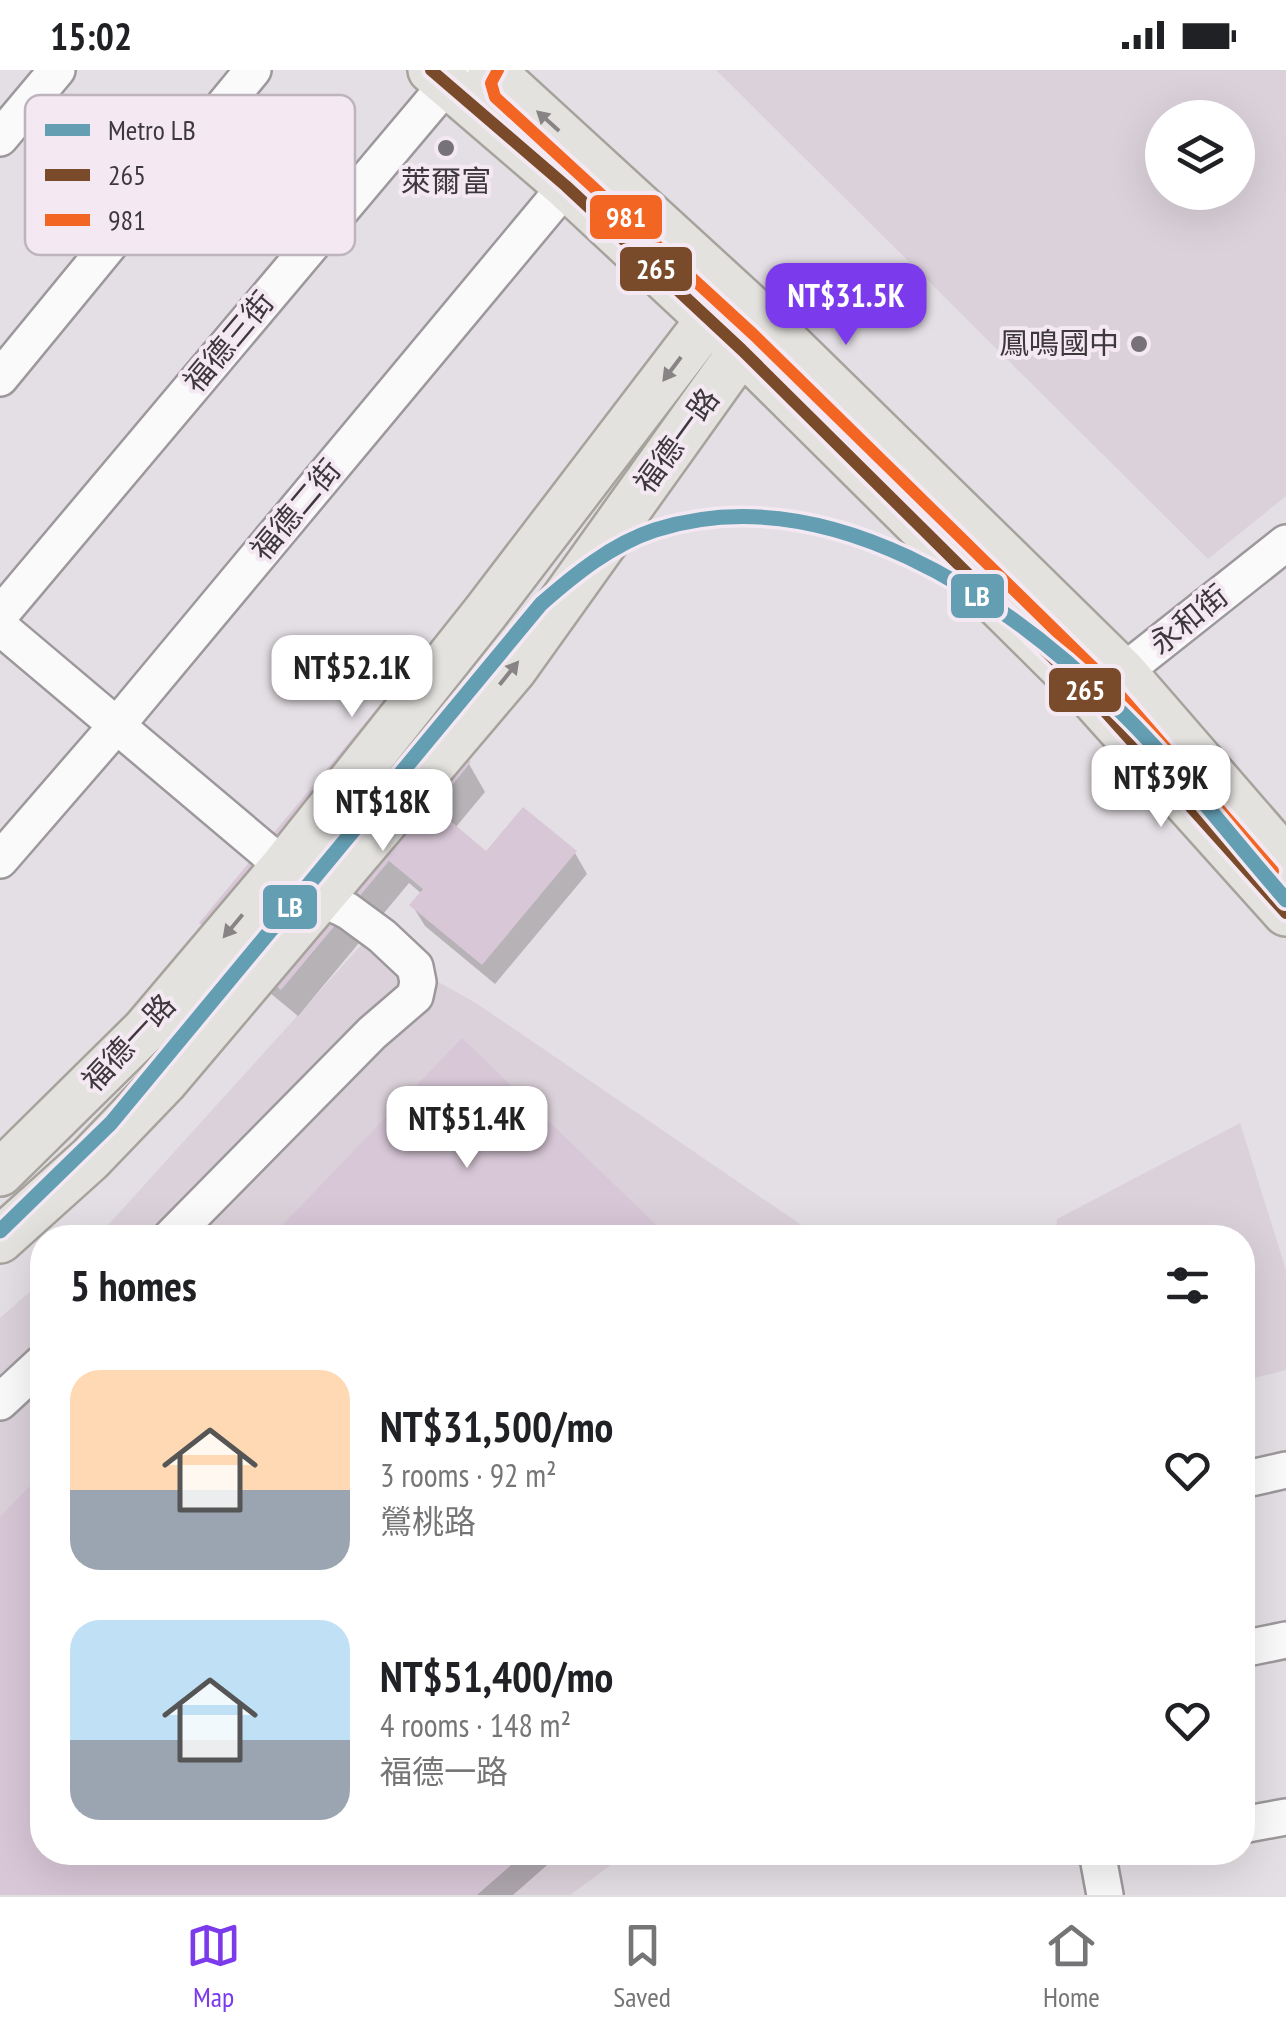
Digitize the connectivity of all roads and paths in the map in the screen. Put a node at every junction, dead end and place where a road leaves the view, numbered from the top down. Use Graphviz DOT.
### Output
graph roads {
  1 [pos="57,70"];
  2 [pos="254,70"];
  3 [pos="477,80"];
  4 [pos="36,95"];
  5 [pos="233,95"];
  6 [pos="25,108"];
  7 [pos="0,138"];
  8 [pos="578,172"];
  9 [pos="355,217"];
  10 [pos="101,255"];
  11 [pos="321,255"];
  12 [pos="720,305"];
  13 [pos="754,336"];
  14 [pos="0,378"];
  15 [pos="1286,542"];
  16 [pos="0,615"];
  17 [pos="0,627"];
  18 [pos="1108,685"];
  19 [pos="116,725"];
  20 [pos="0,860"];
  21 [pos="1286,860"];
  22 [pos="284,866"];
  23 [pos="320,897"];
  24 [pos="1286,912"];
  25 [pos="0,1173"];
  26 [pos="183,1225"];
  27 [pos="0,1240"];
  28 [pos="30,1374"];
  29 [pos="0,1402"];
  30 [pos="1286,1470"];
  31 [pos="1255,1477"];
  32 [pos="1286,1640"];
  33 [pos="1255,1647"];
  34 [pos="1286,1818"];
  35 [pos="1255,1823"];
  36 [pos="1099,1865"];
  37 [pos="1104,1895"];
  1 -- 4 [label="street"];
  2 -- 5 [label="street"];
  3 -- 8 [label="main road"];
  3 -- 9 [label="street, 福德三街"];
  6 -- 7 [label="street"];
  8 -- 12 [label="main road"];
  8 -- 19 [label="street, 福德二街"];
  10 -- 14 [label="street"];
  11 -- 16 [label="street, 福德三街"];
  12 -- 13 [label="main road"];
  12 -- 22 [label="main road, 福德一路, one-way"];
  13 -- 18 [label="main road"];
  23 -- 13 [label="main road, 福德一路, one-way"];
  15 -- 18 [label="street, 永和街"];
  17 -- 19 [label="street"];
  18 -- 21 [label="main road"];
  18 -- 24 [label="main road"];
  19 -- 20 [label="street, 福德二街"];
  19 -- 22 [label="street"];
  22 -- 23 [label="street"];
  22 -- 25 [label="main road, 福德一路, one-way"];
  23 -- 26 [label="street"];
  23 -- 27 [label="main road, 福德一路"];
  28 -- 29 [label="street"];
  30 -- 31 [label="street"];
  32 -- 33 [label="street"];
  34 -- 35 [label="street"];
  36 -- 37 [label="street"];
}
